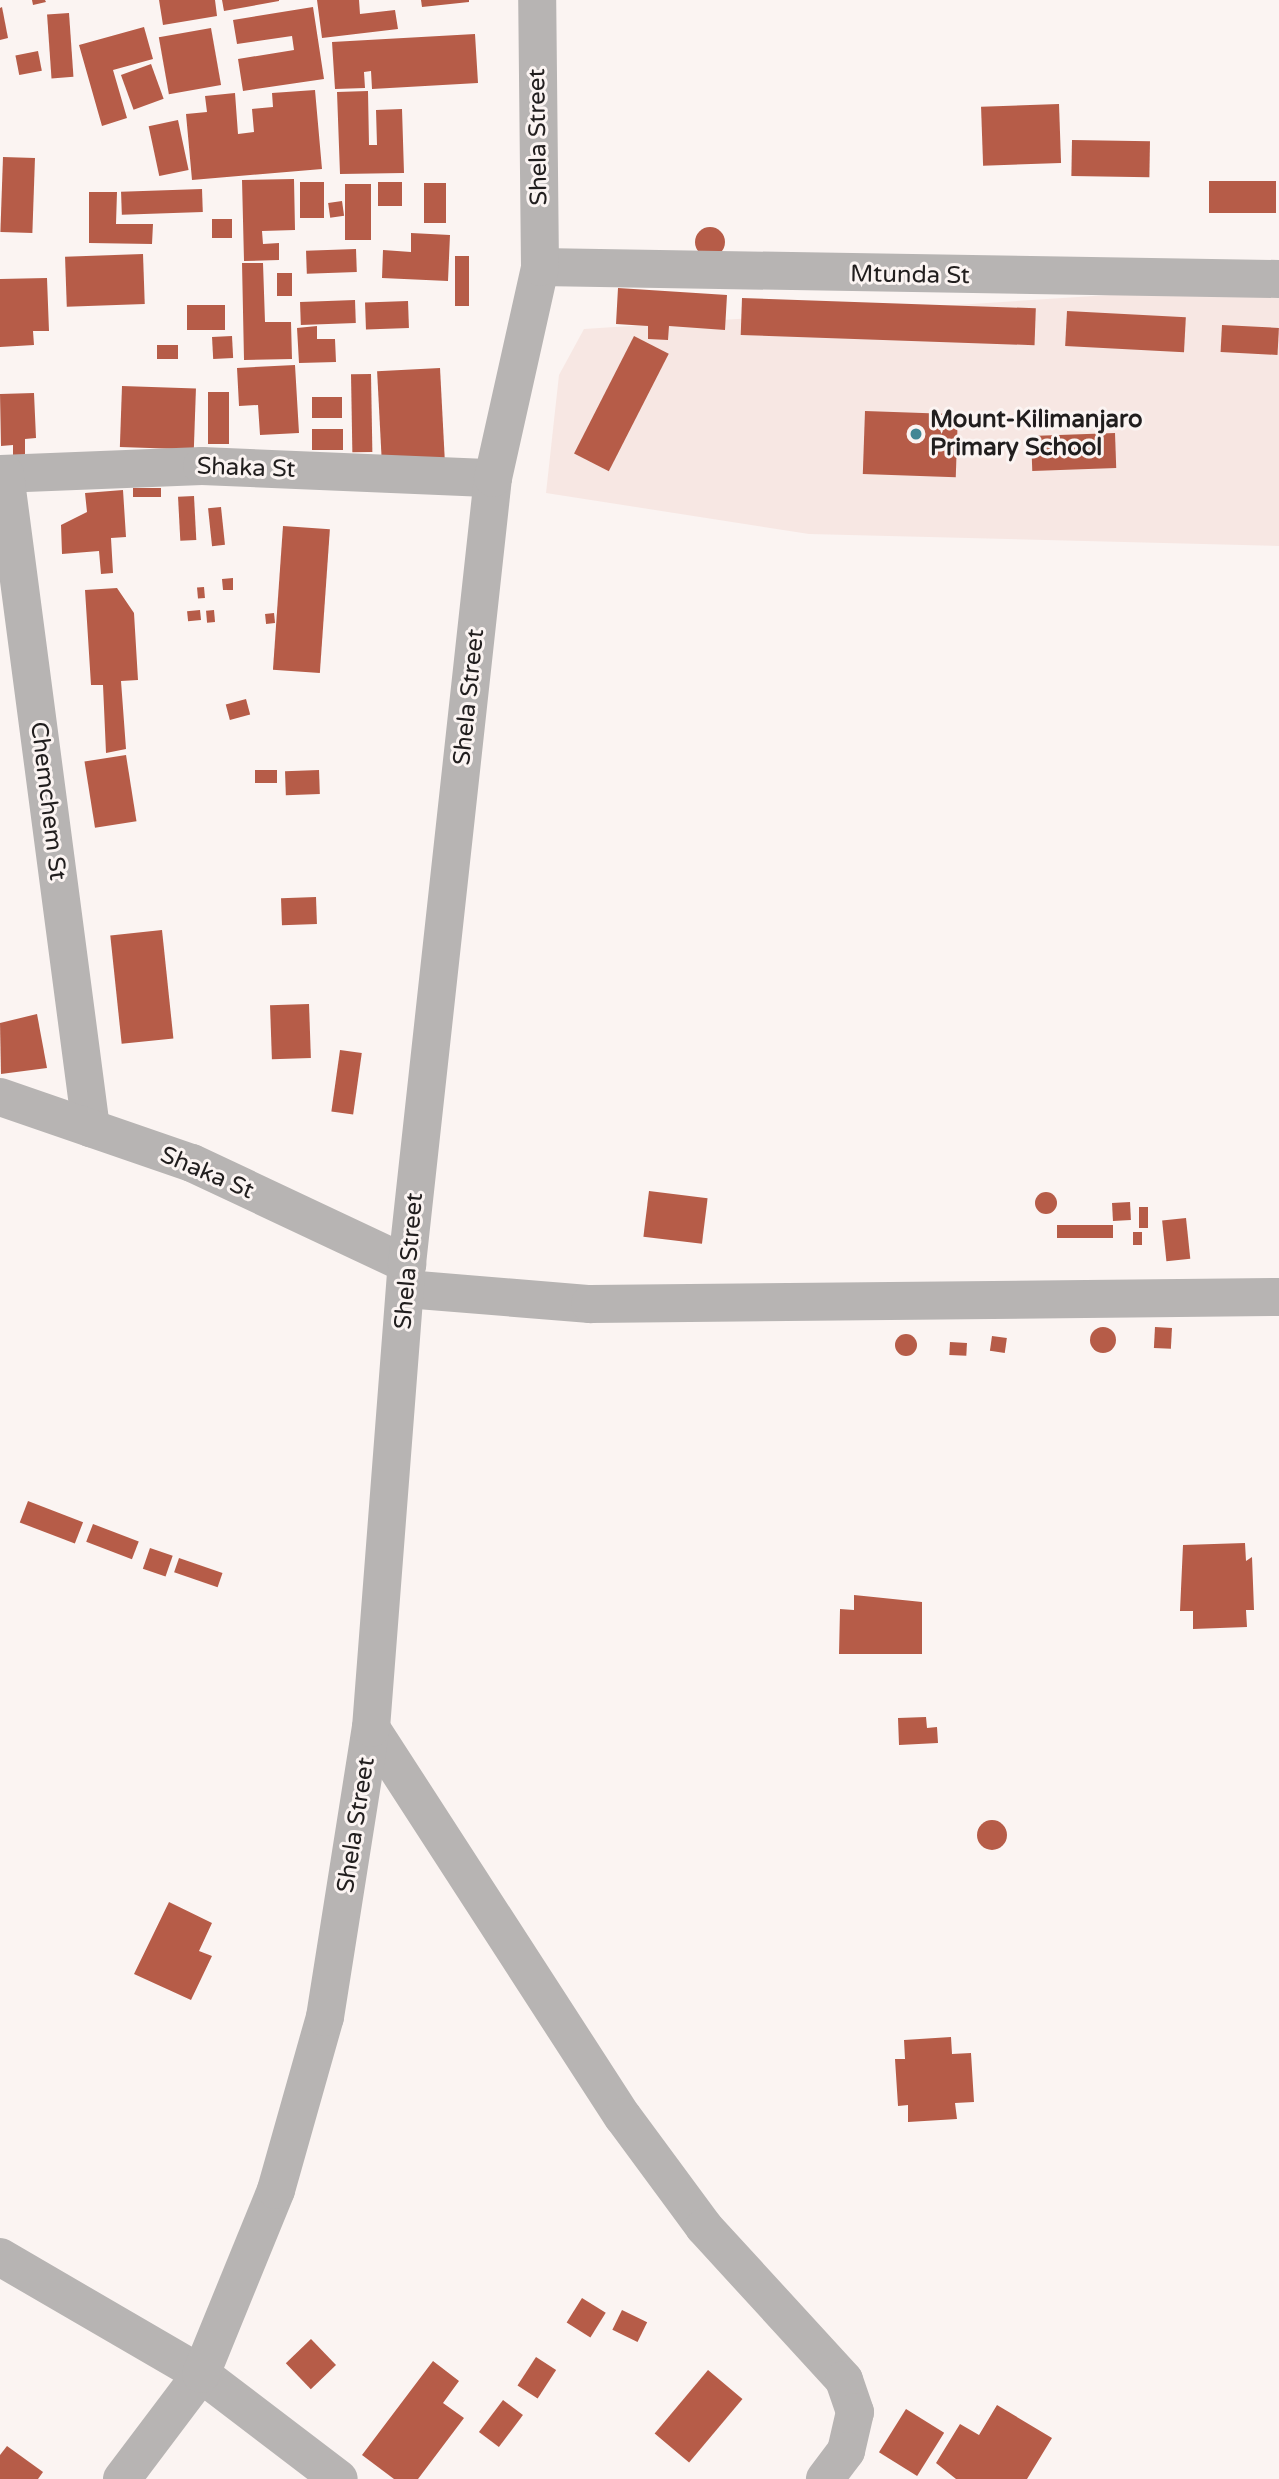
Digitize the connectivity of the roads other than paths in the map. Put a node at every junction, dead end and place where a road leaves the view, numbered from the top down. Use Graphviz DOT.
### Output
graph roads {
  1 [pos="537,0"];
  2 [pos="540,267"];
  3 [pos="1279,279"];
  4 [pos="3,474"];
  5 [pos="493,478"];
  6 [pos="0,1097"];
  7 [pos="91,1128"];
  8 [pos="407,1276"];
  9 [pos="1279,1297"];
  10 [pos="371,1728"];
  11 [pos="0,2257"];
  12 [pos="201,2374"];
  13 [pos="122,2479"];
  14 [pos="339,2479"];
  15 [pos="825,2479"];
  1 -- 2 [label="street, Shela Street"];
  2 -- 3 [label="street, Mtunda St"];
  2 -- 5 [label="street, Shela Street"];
  4 -- 5 [label="street, Shaka St"];
  4 -- 7 [label="street, Chemchem St"];
  5 -- 8 [label="street, Shela Street"];
  6 -- 7 [label="street, Shaka St"];
  7 -- 8 [label="street, Shaka St"];
  8 -- 9 [label="street"];
  8 -- 10 [label="street, Shela Street"];
  10 -- 12 [label="street, Shela Street"];
  10 -- 15 [label="street"];
  11 -- 12 [label="street"];
  12 -- 13 [label="street, Shela Street"];
  12 -- 14 [label="street"];
}
